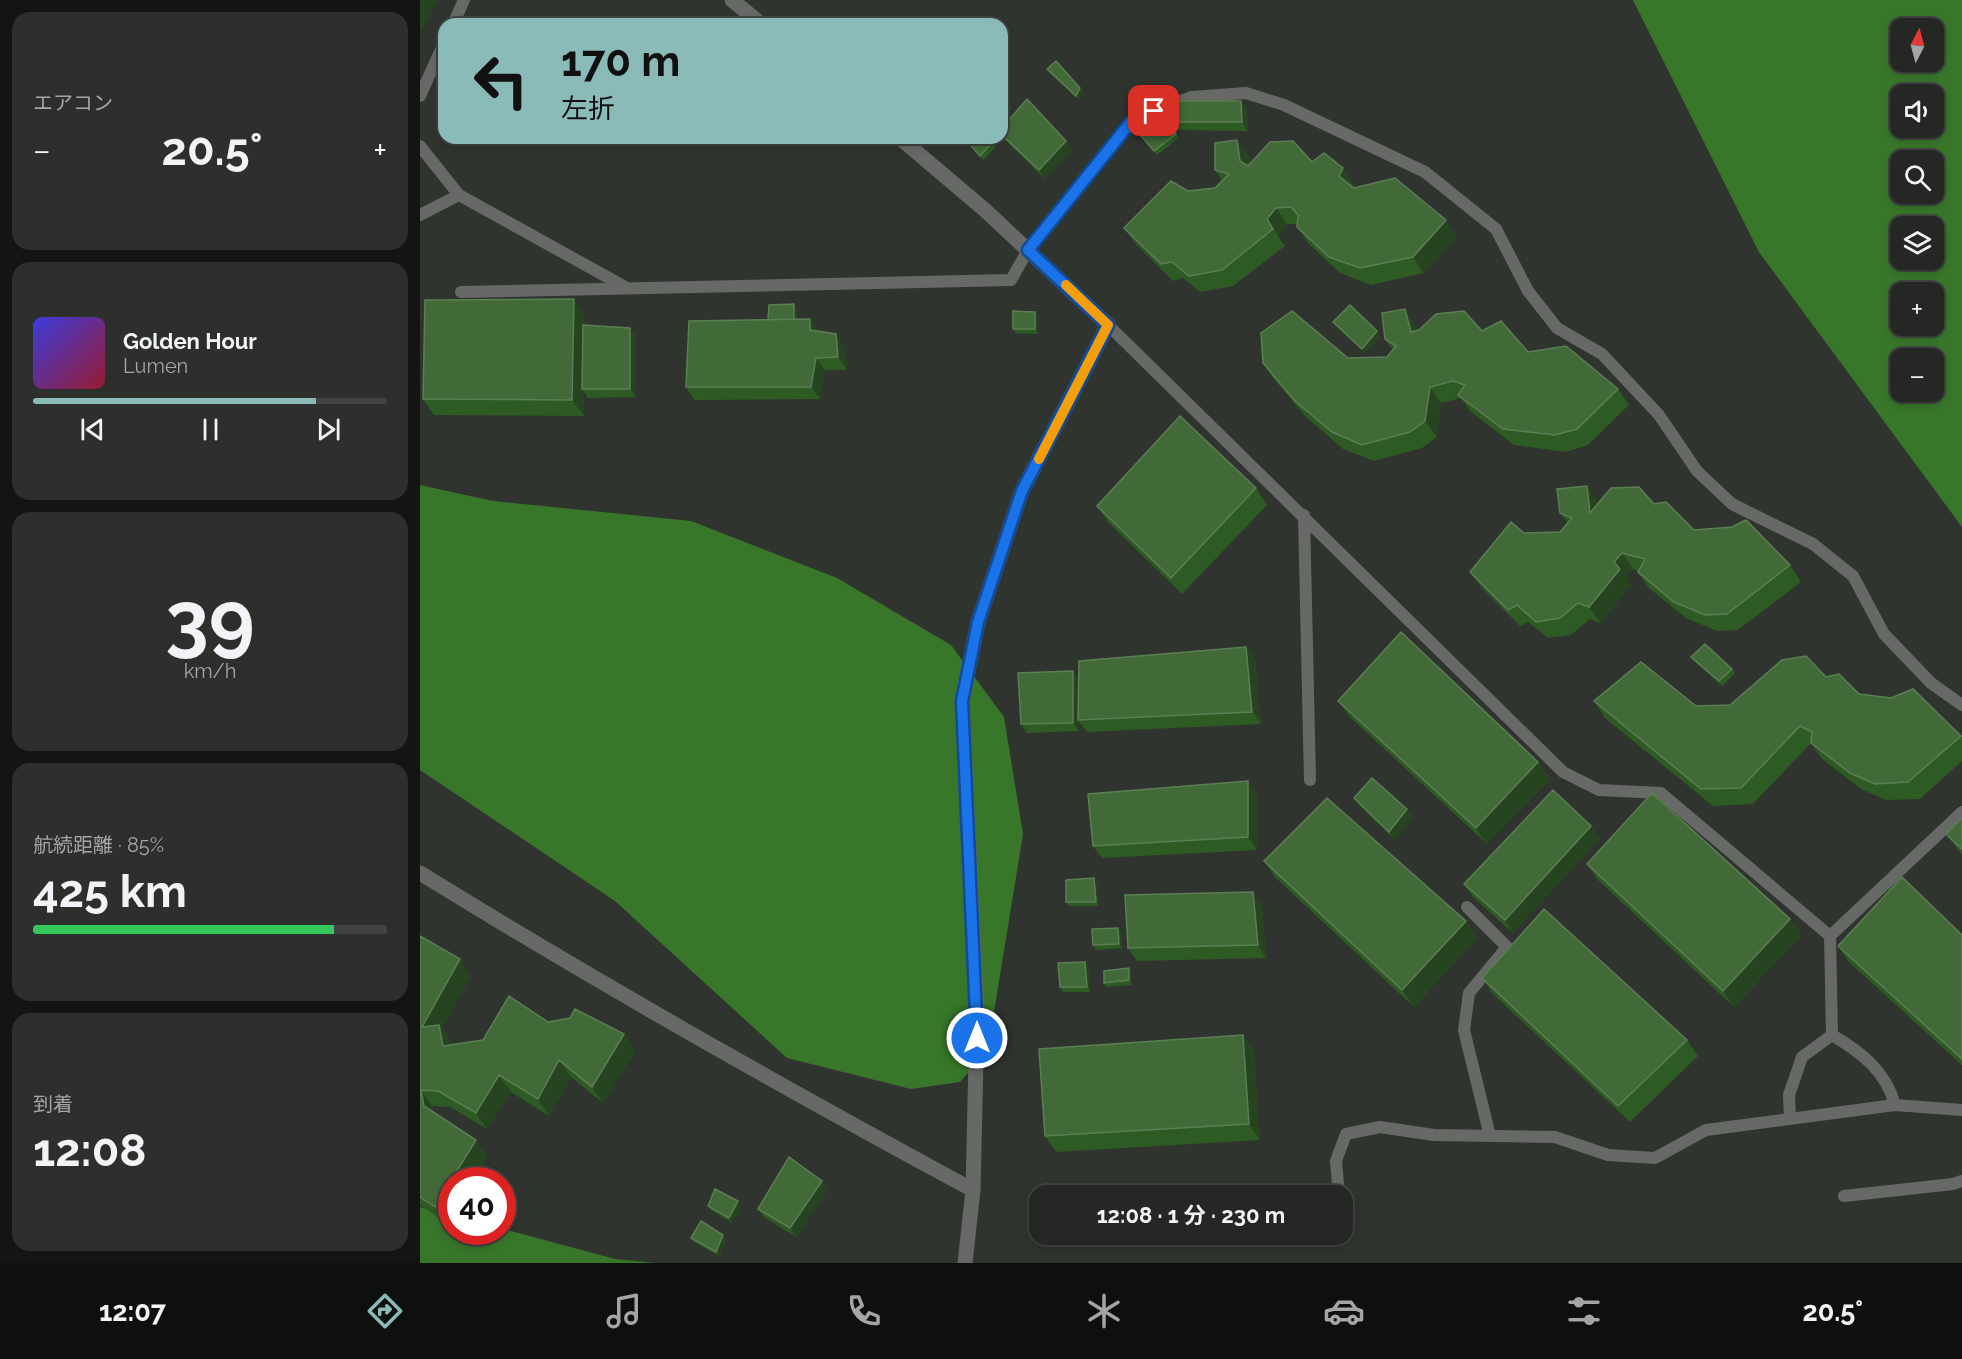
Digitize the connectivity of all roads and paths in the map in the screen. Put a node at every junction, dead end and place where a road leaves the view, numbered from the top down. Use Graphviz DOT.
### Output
graph roads {
  1 [pos="464,0"];
  2 [pos="732,0"];
  3 [pos="456,18"];
  4 [pos="754,18"];
  5 [pos="438,56"];
  6 [pos="420,96"];
  7 [pos="907,144"];
  8 [pos="420,146"];
  9 [pos="459,195"];
  10 [pos="420,215"];
  11 [pos="1028,250"];
  12 [pos="628,289"];
  13 [pos="460,292"];
  14 [pos="1108,325"];
  15 [pos="1304,515"];
  16 [pos="1962,705"];
  17 [pos="1310,780"];
  18 [pos="1962,812"];
  19 [pos="420,873"];
  20 [pos="1467,907"];
  21 [pos="1830,936"];
  22 [pos="1832,1035"];
  23 [pos="1895,1105"];
  24 [pos="1962,1110"];
  25 [pos="1790,1118"];
  26 [pos="1490,1136"];
  27 [pos="1962,1181"];
  28 [pos="1338,1185"];
  29 [pos="974,1190"];
  30 [pos="1844,1196"];
  31 [pos="965,1263"];
  1 -- 3 [label="lane"];
  2 -- 4 [label="street"];
  5 -- 6 [label="lane"];
  7 -- 11 [label="street"];
  8 -- 9 [label="lane"];
  9 -- 10 [label="lane"];
  9 -- 12 [label="lane"];
  11 -- 12 [label="lane"];
  11 -- 14 [label="street"];
  11 -- 16 [label="lane"];
  12 -- 13 [label="lane"];
  14 -- 15 [label="lane"];
  14 -- 29 [label="street"];
  15 -- 17 [label="lane"];
  15 -- 21 [label="lane"];
  18 -- 21 [label="lane"];
  19 -- 29 [label="street"];
  20 -- 26 [label="lane"];
  21 -- 22 [label="lane"];
  22 -- 23 [label="lane"];
  22 -- 25 [label="lane"];
  23 -- 24 [label="lane"];
  23 -- 25 [label="lane"];
  25 -- 26 [label="lane"];
  26 -- 28 [label="lane"];
  27 -- 30 [label="lane"];
  29 -- 31 [label="street"];
}
